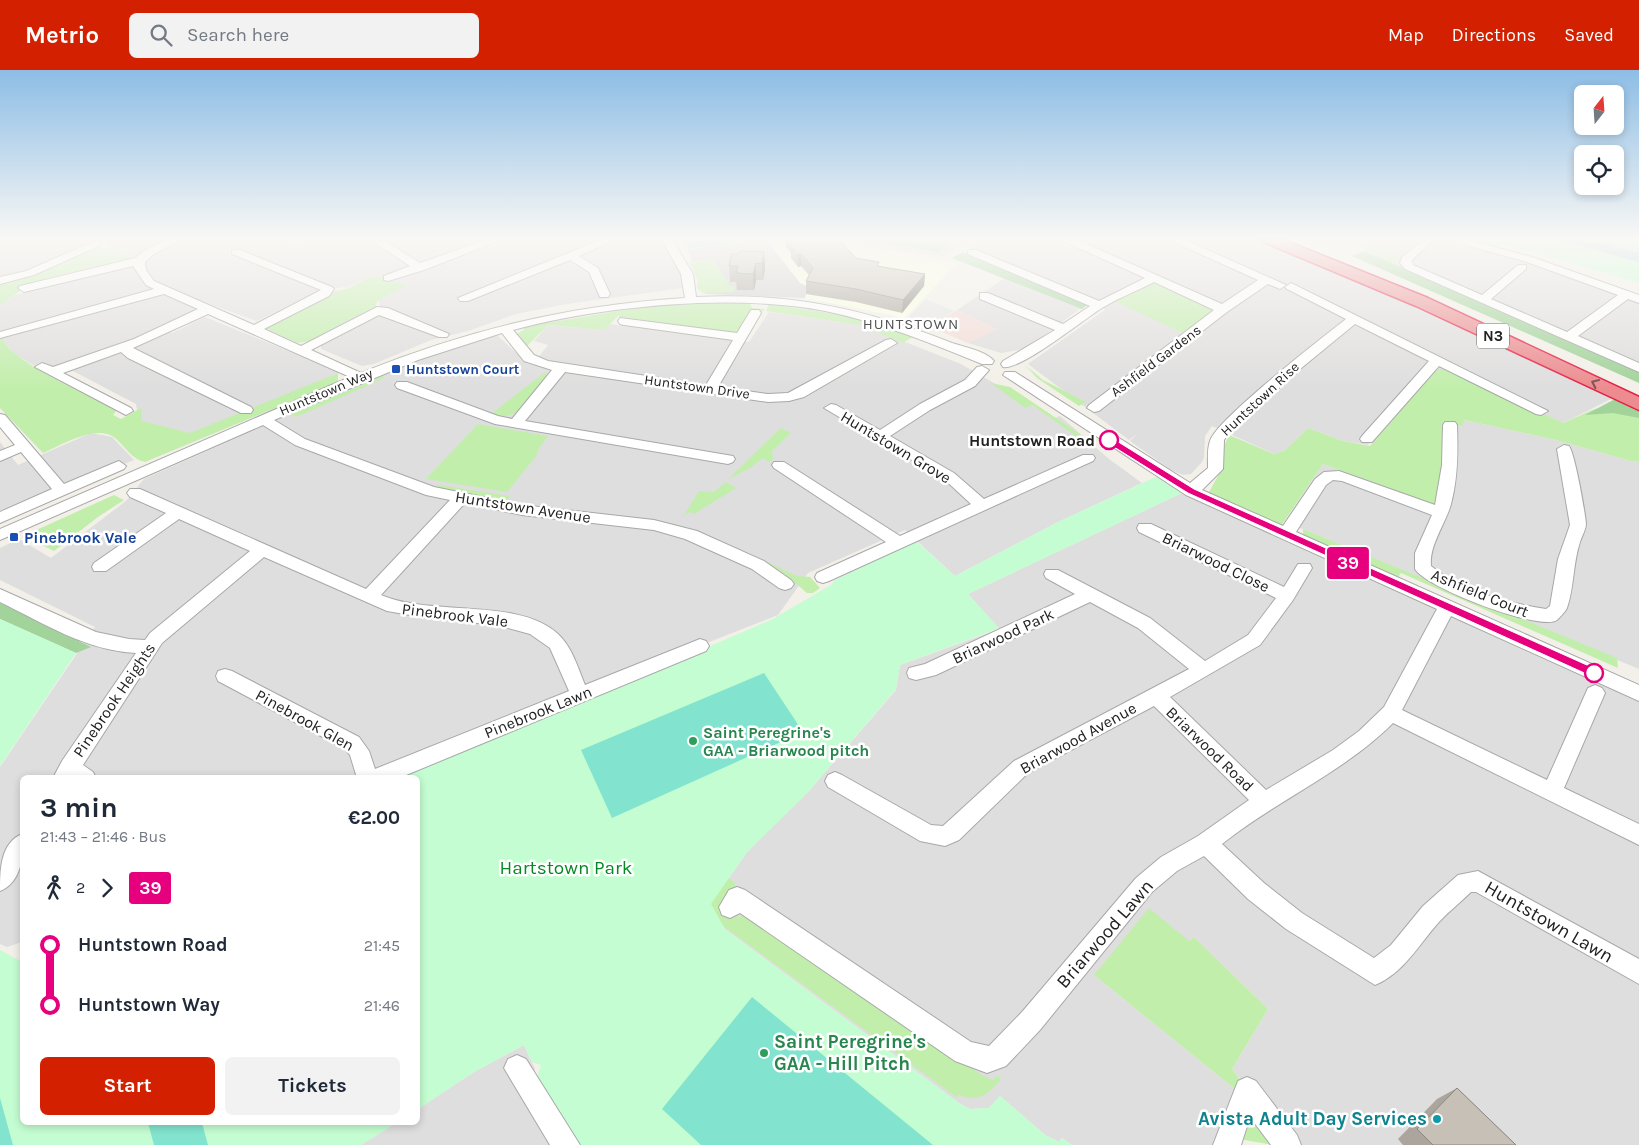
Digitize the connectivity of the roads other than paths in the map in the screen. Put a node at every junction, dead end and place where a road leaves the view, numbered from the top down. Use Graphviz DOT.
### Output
graph roads {
  1 [pos="161,288"];
  2 [pos="326,288"];
  3 [pos="489,288"];
  4 [pos="602,288"];
  5 [pos="689,288"];
  6 [pos="1059,288"];
  7 [pos="1133,288"];
  8 [pos="1177,288"];
  9 [pos="1254,288"];
  10 [pos="1290,288"];
  11 [pos="1388,288"];
  12 [pos="1419,288"];
  13 [pos="1463,288"];
  14 [pos="1497,288"];
  15 [pos="1610,288"];
  16 [pos="164,290"];
  17 [pos="604,294"];
  18 [pos="1627,294"];
  19 [pos="984,296"];
  20 [pos="464,298"];
  21 [pos="1485,298"];
  22 [pos="1639,299"];
  23 [pos="691,301"];
  24 [pos="1099,305"];
  25 [pos="208,309"];
  26 [pos="1223,309"];
  27 [pos="755,313"];
  28 [pos="1353,319"];
  29 [pos="624,321"];
  30 [pos="505,328"];
  31 [pos="255,329"];
  32 [pos="1064,329"];
  33 [pos="443,334"];
  34 [pos="4,335"];
  35 [pos="1570,336"];
  36 [pos="741,337"];
  37 [pos="891,343"];
  38 [pos="123,347"];
  39 [pos="302,350"];
  40 [pos="1438,360"];
  41 [pos="561,368"];
  42 [pos="1639,368"];
  43 [pos="996,371"];
  44 [pos="360,377"];
  45 [pos="402,385"];
  46 [pos="1639,388"];
  47 [pos="710,389"];
  48 [pos="1639,404"];
  49 [pos="831,408"];
  50 [pos="1094,408"];
  51 [pos="246,410"];
  52 [pos="126,411"];
  53 [pos="1541,411"];
  54 [pos="0,418"];
  55 [pos="263,419"];
  56 [pos="515,424"];
  57 [pos="1450,425"];
  58 [pos="1376,433"];
  59 [pos="880,436"];
  60 [pos="24,446"];
  61 [pos="1564,449"];
  62 [pos="0,456"];
  63 [pos="1088,458"];
  64 [pos="728,459"];
  65 [pos="779,465"];
  66 [pos="118,466"];
  67 [pos="62,491"];
  68 [pos="1191,491"];
  69 [pos="135,494"];
  70 [pos="461,498"];
  71 [pos="983,506"];
  72 [pos="177,513"];
  73 [pos="1441,513"];
  74 [pos="0,518"];
  75 [pos="1145,528"];
  76 [pos="0,535"];
  77 [pos="1286,535"];
  78 [pos="898,542"];
  79 [pos="262,550"];
  80 [pos="100,567"];
  81 [pos="1304,568"];
  82 [pos="1052,574"];
  83 [pos="823,577"];
  84 [pos="785,584"];
  85 [pos="0,595"];
  86 [pos="1089,595"];
  87 [pos="1287,596"];
  88 [pos="369,597"];
  89 [pos="1447,606"];
  90 [pos="700,646"];
  91 [pos="149,647"];
  92 [pos="1203,670"];
  93 [pos="916,673"];
  94 [pos="225,676"];
  95 [pos="1595,693"];
  96 [pos="1639,693"];
  97 [pos="580,696"];
  98 [pos="1156,696"];
  99 [pos="1391,713"];
  100 [pos="73,774"];
  101 [pos="366,775"];
  102 [pos="382,775"];
  103 [pos="835,781"];
  104 [pos="1552,792"];
  105 [pos="1264,802"];
  106 [pos="1639,835"];
  107 [pos="1206,843"];
  108 [pos="20,847"];
  109 [pos="0,881"];
  110 [pos="730,907"];
  111 [pos="1639,972"];
  112 [pos="518,1068"];
  113 [pos="566,1145"];
  114 [pos="1227,1145"];
  115 [pos="1287,1145"];
  1 -- 16 [label="street"];
  2 -- 31 [label="street"];
  3 -- 20 [label="street"];
  4 -- 17 [label="street"];
  5 -- 23 [label="street"];
  6 -- 24 [label="street"];
  7 -- 24 [label="street"];
  8 -- 26 [label="street"];
  9 -- 26 [label="street, Ashfield Gardens"];
  10 -- 28 [label="street"];
  48 -- 11 [label="highway, N3, one-way"];
  12 -- 46 [label="highway, N3"];
  13 -- 21 [label="street"];
  14 -- 21 [label="street"];
  15 -- 18 [label="street"];
  16 -- 25 [label="street"];
  16 -- 34 [label="street"];
  18 -- 22 [label="street"];
  18 -- 35 [label="street"];
  19 -- 32 [label="street"];
  21 -- 35 [label="street"];
  23 -- 30 [label="street, Huntstown Way"];
  23 -- 43 [label="street, Huntstown Way"];
  24 -- 32 [label="street"];
  25 -- 31 [label="street"];
  25 -- 38 [label="street"];
  26 -- 50 [label="street, Ashfield Gardens"];
  27 -- 36 [label="street"];
  28 -- 40 [label="street"];
  28 -- 68 [label="street, Huntstown Rise"];
  29 -- 36 [label="street"];
  30 -- 41 [label="street, Huntstown Drive"];
  30 -- 44 [label="street, Huntstown Way"];
  31 -- 39 [label="street"];
  32 -- 43 [label="street"];
  33 -- 39 [label="street"];
  35 -- 42 [label="street"];
  36 -- 47 [label="street"];
  37 -- 47 [label="street, Huntstown Drive"];
  38 -- 51 [label="street"];
  38 -- 52 [label="street"];
  39 -- 44 [label="street"];
  40 -- 53 [label="street"];
  40 -- 58 [label="street"];
  41 -- 47 [label="street, Huntstown Drive"];
  41 -- 56 [label="street"];
  43 -- 59 [label="street"];
  43 -- 68 [label="street, Huntstown Way"];
  44 -- 55 [label="street, Huntstown Way"];
  45 -- 56 [label="street"];
  49 -- 59 [label="street, Huntstown Grove"];
  54 -- 60 [label="street"];
  55 -- 70 [label="street, Huntstown Avenue"];
  55 -- 76 [label="street, Huntstown Way"];
  56 -- 64 [label="street"];
  57 -- 73 [label="street, Ashfield Court"];
  59 -- 71 [label="street, Huntstown Grove"];
  60 -- 62 [label="street"];
  60 -- 67 [label="street"];
  61 -- 73 [label="street, Ashfield Court"];
  63 -- 71 [label="street"];
  65 -- 78 [label="street"];
  66 -- 67 [label="street"];
  67 -- 74 [label="street"];
  68 -- 77 [label="street, Huntstown Way"];
  69 -- 72 [label="street, Pinebrook Vale"];
  70 -- 84 [label="street, Huntstown Avenue"];
  70 -- 88 [label="street"];
  71 -- 78 [label="street"];
  72 -- 79 [label="street, Pinebrook Vale"];
  72 -- 80 [label="street"];
  73 -- 77 [label="street"];
  75 -- 87 [label="street, Briarwood Close"];
  77 -- 89 [label="street, Huntstown Way"];
  78 -- 83 [label="street"];
  79 -- 88 [label="street, Pinebrook Vale"];
  79 -- 91 [label="street, Pinebrook Heights"];
  81 -- 87 [label="street, Briarwood Avenue"];
  82 -- 86 [label="street"];
  85 -- 91 [label="street"];
  86 -- 92 [label="street"];
  86 -- 93 [label="street, Briarwood Park"];
  87 -- 92 [label="street, Briarwood Avenue"];
  88 -- 97 [label="street, Pinebrook Vale"];
  89 -- 96 [label="street, Huntstown Way"];
  89 -- 99 [label="street, Briarwood Lawn"];
  90 -- 97 [label="street, Pinebrook Lawn"];
  91 -- 100 [label="street, Pinebrook Heights"];
  92 -- 98 [label="street, Briarwood Avenue"];
  94 -- 101 [label="street, Pinebrook Glen"];
  95 -- 104 [label="street"];
  97 -- 102 [label="street, Pinebrook Lawn"];
  98 -- 103 [label="street, Briarwood Avenue"];
  98 -- 105 [label="street, Briarwood Road"];
  99 -- 104 [label="street"];
  99 -- 105 [label="street, Briarwood Lawn"];
  104 -- 106 [label="street"];
  105 -- 107 [label="street, Briarwood Lawn"];
  107 -- 110 [label="street, Briarwood Lawn"];
  107 -- 111 [label="street, Huntstown Lawn"];
  108 -- 109 [label="street"];
  112 -- 113 [label="street"];
  114 -- 115 [label="street"];
}
